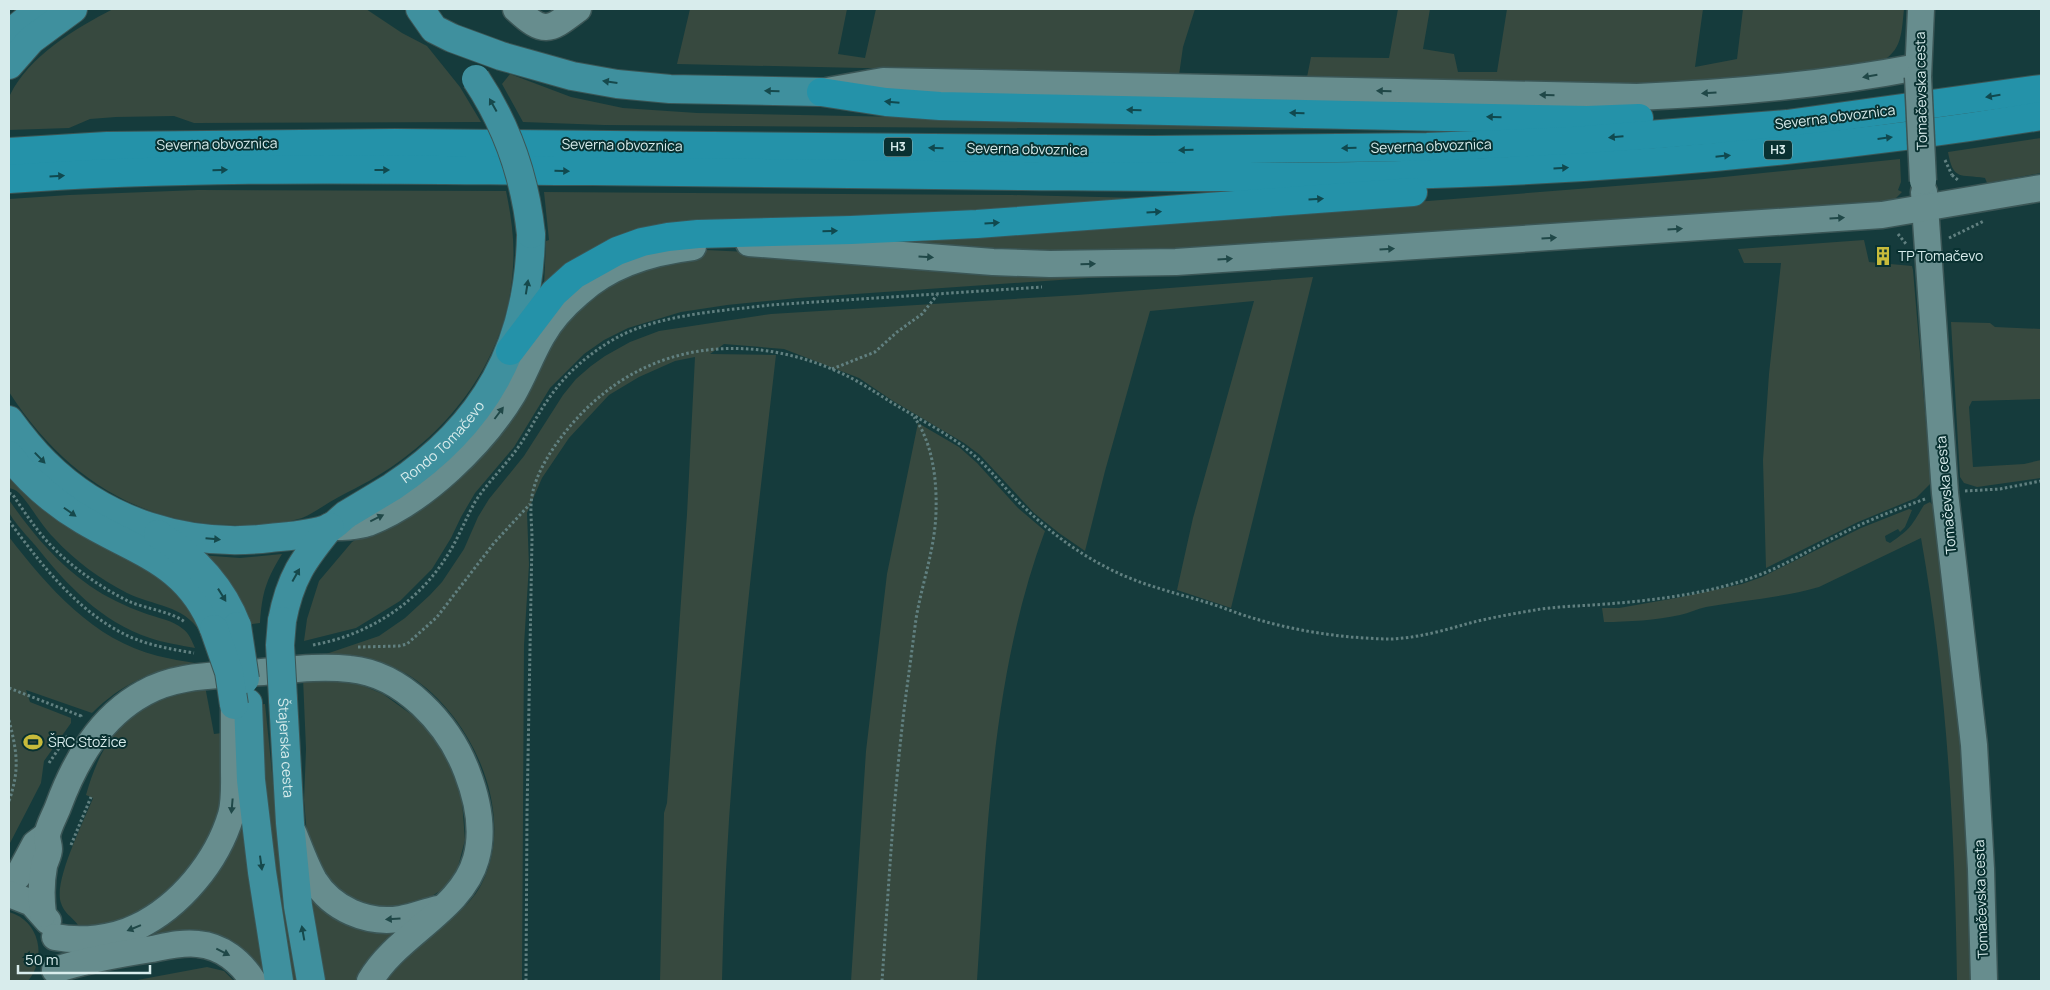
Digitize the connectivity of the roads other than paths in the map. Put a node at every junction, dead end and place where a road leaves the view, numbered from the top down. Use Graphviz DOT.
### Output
graph roads {
  1 [pos="40,9"];
  2 [pos="73,9"];
  3 [pos="401,9"];
  4 [pos="516,9"];
  5 [pos="578,9"];
  6 [pos="1921,9"];
  7 [pos="427,19"];
  8 [pos="16,43"];
  9 [pos="9,65"];
  10 [pos="1918,72"];
  11 [pos="2041,89"];
  12 [pos="821,92"];
  13 [pos="2041,116"];
  14 [pos="1787,124"];
  15 [pos="9,152"];
  16 [pos="1513,170"];
  17 [pos="9,179"];
  18 [pos="2041,188"];
  19 [pos="1925,208"];
  20 [pos="510,351"];
  21 [pos="9,420"];
  22 [pos="9,455"];
  23 [pos="148,527"];
  24 [pos="330,528"];
  25 [pos="214,627"];
  26 [pos="241,704"];
  27 [pos="290,823"];
  28 [pos="47,835"];
  29 [pos="9,885"];
  30 [pos="9,894"];
  31 [pos="441,908"];
  32 [pos="43,914"];
  33 [pos="55,937"];
  34 [pos="52,976"];
  35 [pos="253,981"];
  36 [pos="280,981"];
  37 [pos="311,981"];
  38 [pos="370,981"];
  39 [pos="1984,981"];
  1 -- 8 [label="main road"];
  2 -- 8 [label="main road"];
  3 -- 7 [label="main road, Rondo Tomačevo"];
  4 -- 5 [label="street"];
  6 -- 10 [label="street, Tomačevska cesta"];
  12 -- 7 [label="main road, one-way"];
  20 -- 7 [label="main road, Rondo Tomačevo, one-way, bridge"];
  8 -- 9 [label="main road"];
  10 -- 12 [label="street, one-way"];
  10 -- 19 [label="street, Tomačevska cesta, bridge"];
  11 -- 14 [label="highway, Severna obvoznica / H3, one-way"];
  14 -- 12 [label="highway, one-way"];
  16 -- 13 [label="highway, Severna obvoznica / H3, one-way"];
  14 -- 15 [label="highway, Severna obvoznica / H3, one-way"];
  17 -- 16 [label="highway, Severna obvoznica / H3, one-way"];
  20 -- 16 [label="highway, one-way"];
  18 -- 19 [label="street"];
  24 -- 19 [label="street, one-way"];
  19 -- 39 [label="street, Tomačevska cesta"];
  20 -- 24 [label="main road, Rondo Tomačevo"];
  21 -- 23 [label="main road, Rondo Tomačevo, one-way"];
  22 -- 25 [label="main road, one-way"];
  23 -- 24 [label="main road, Rondo Tomačevo, one-way"];
  23 -- 25 [label="main road, one-way"];
  27 -- 24 [label="main road, Štajerska cesta, one-way, bridge"];
  25 -- 26 [label="main road, bridge"];
  26 -- 33 [label="street, one-way"];
  26 -- 36 [label="main road, one-way"];
  31 -- 27 [label="street, one-way"];
  37 -- 27 [label="main road, Štajerska cesta, one-way"];
  28 -- 29 [label="street"];
  28 -- 31 [label="street"];
  28 -- 32 [label="street"];
  30 -- 32 [label="street"];
  31 -- 38 [label="street"];
  32 -- 33 [label="street"];
  33 -- 34 [label="street"];
  34 -- 35 [label="street, one-way"];
}
